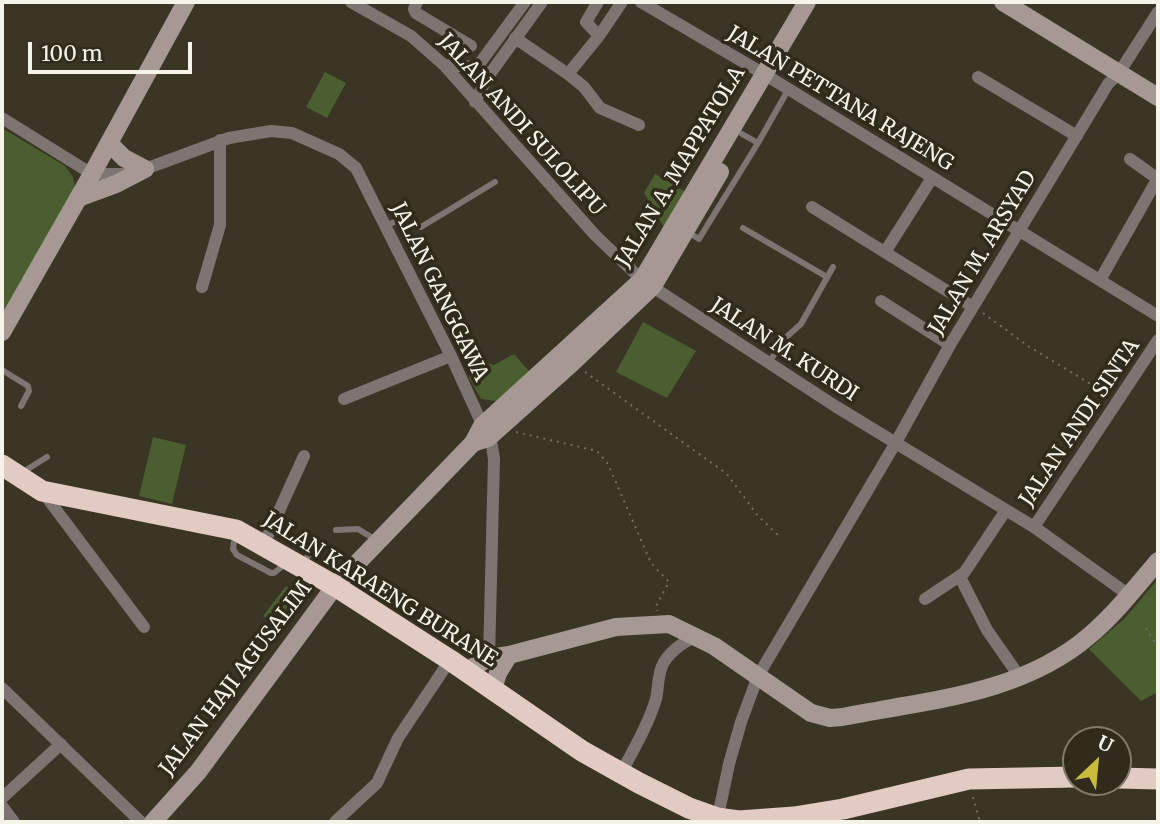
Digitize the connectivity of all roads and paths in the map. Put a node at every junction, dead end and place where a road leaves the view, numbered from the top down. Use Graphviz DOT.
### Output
graph roads {
  1 [pos="186,2"];
  2 [pos="351,2"];
  3 [pos="417,2"];
  4 [pos="542,2"];
  5 [pos="597,2"];
  6 [pos="622,2"];
  7 [pos="641,2"];
  8 [pos="807,2"];
  9 [pos="818,2"];
  10 [pos="1003,2"];
  11 [pos="525,3"];
  12 [pos="368,5"];
  13 [pos="1155,5"];
  14 [pos="535,13"];
  15 [pos="599,36"];
  16 [pos="515,38"];
  17 [pos="471,46"];
  18 [pos="444,65"];
  19 [pos="477,67"];
  20 [pos="568,74"];
  21 [pos="1113,75"];
  22 [pos="978,77"];
  23 [pos="487,78"];
  24 [pos="775,82"];
  25 [pos="1158,97"];
  26 [pos="475,102"];
  27 [pos="2,118"];
  28 [pos="639,125"];
  29 [pos="1077,136"];
  30 [pos="220,141"];
  31 [pos="109,143"];
  32 [pos="1130,159"];
  33 [pos="145,169"];
  34 [pos="92,174"];
  35 [pos="932,178"];
  36 [pos="1158,179"];
  37 [pos="495,183"];
  38 [pos="78,198"];
  39 [pos="812,207"];
  40 [pos="385,226"];
  41 [pos="743,228"];
  42 [pos="1019,231"];
  43 [pos="886,252"];
  44 [pos="833,267"];
  45 [pos="827,277"];
  46 [pos="1100,280"];
  47 [pos="648,283"];
  48 [pos="202,287"];
  49 [pos="881,301"];
  50 [pos="973,307"];
  51 [pos="1158,316"];
  52 [pos="2,332"];
  53 [pos="1158,341"];
  54 [pos="950,345"];
  55 [pos="452,356"];
  56 [pos="572,363"];
  57 [pos="769,363"];
  58 [pos="2,370"];
  59 [pos="344,399"];
  60 [pos="1119,401"];
  61 [pos="21,406"];
  62 [pos="485,433"];
  63 [pos="895,444"];
  64 [pos="304,456"];
  65 [pos="47,457"];
  66 [pos="10,470"];
  67 [pos="42,491"];
  68 [pos="1006,510"];
  69 [pos="1034,527"];
  70 [pos="236,530"];
  71 [pos="336,530"];
  72 [pos="780,537"];
  73 [pos="378,541"];
  74 [pos="264,544"];
  75 [pos="300,560"];
  76 [pos="1158,561"];
  77 [pos="960,577"];
  78 [pos="335,586"];
  79 [pos="1129,595"];
  80 [pos="925,599"];
  81 [pos="658,623"];
  82 [pos="144,627"];
  83 [pos="1146,628"];
  84 [pos="698,636"];
  85 [pos="1158,648"];
  86 [pos="509,655"];
  87 [pos="489,658"];
  88 [pos="458,666"];
  89 [pos="758,676"];
  90 [pos="1019,676"];
  91 [pos="2,688"];
  92 [pos="493,689"];
  93 [pos="61,744"];
  94 [pos="621,773"];
  95 [pos="1062,778"];
  96 [pos="1132,778"];
  97 [pos="969,779"];
  98 [pos="1158,779"];
  99 [pos="2,798"];
  100 [pos="2,806"];
  101 [pos="717,820"];
  102 [pos="14,822"];
  103 [pos="141,822"];
  104 [pos="153,822"];
  105 [pos="335,822"];
  106 [pos="980,822"];
  1 -- 31 [label="street"];
  2 -- 12 [label="street, JALAN ANDI SULOLIPU"];
  3 -- 17 [label="street"];
  4 -- 14 [label="street"];
  5 -- 15 [label="street"];
  6 -- 15 [label="street"];
  7 -- 24 [label="street, JALAN PETTANA RAJENG"];
  8 -- 24 [label="street, JALAN A. MAPPATOLA"];
  9 -- 24 [label="street, JALAN A. MAPPATOLA"];
  10 -- 21 [label="street"];
  11 -- 14 [label="street"];
  11 -- 19 [label="street"];
  12 -- 18 [label="street, JALAN ANDI SULOLIPU"];
  13 -- 21 [label="street, JALAN M. ARSYAD"];
  14 -- 16 [label="street"];
  15 -- 20 [label="street"];
  16 -- 20 [label="street"];
  16 -- 23 [label="street"];
  18 -- 19 [label="street"];
  18 -- 26 [label="street, JALAN ANDI SULOLIPU"];
  19 -- 23 [label="street"];
  20 -- 28 [label="street"];
  21 -- 25 [label="street"];
  21 -- 29 [label="street, JALAN M. ARSYAD"];
  22 -- 29 [label="street"];
  23 -- 26 [label="street"];
  24 -- 35 [label="street, JALAN PETTANA RAJENG"];
  24 -- 47 [label="street, JALAN A. MAPPATOLA"];
  26 -- 47 [label="street, JALAN ANDI SULOLIPU"];
  27 -- 34 [label="street"];
  29 -- 42 [label="street, JALAN M. ARSYAD"];
  30 -- 33 [label="street, JALAN GANGGAWA"];
  30 -- 40 [label="street, JALAN GANGGAWA"];
  30 -- 48 [label="street"];
  31 -- 33 [label="street"];
  31 -- 34 [label="street"];
  32 -- 36 [label="street"];
  33 -- 34 [label="street, JALAN GANGGAWA"];
  33 -- 38 [label="street"];
  34 -- 38 [label="street"];
  35 -- 42 [label="street, JALAN PETTANA RAJENG"];
  35 -- 43 [label="street"];
  36 -- 46 [label="street"];
  37 -- 40 [label="lane"];
  38 -- 52 [label="street"];
  39 -- 43 [label="street"];
  40 -- 55 [label="street, JALAN GANGGAWA"];
  41 -- 45 [label="lane"];
  42 -- 46 [label="street, JALAN PETTANA RAJENG"];
  42 -- 50 [label="street, JALAN M. ARSYAD"];
  43 -- 50 [label="street"];
  44 -- 45 [label="lane"];
  45 -- 57 [label="lane"];
  46 -- 51 [label="street, JALAN PETTANA RAJENG"];
  47 -- 56 [label="street, JALAN A. MAPPATOLA"];
  47 -- 57 [label="street, JALAN M. KURDI"];
  47 -- 62 [label="street, JALAN A. MAPPATOLA"];
  49 -- 54 [label="street"];
  50 -- 54 [label="street, JALAN M. ARSYAD"];
  50 -- 60 [label="path"];
  53 -- 60 [label="street, JALAN ANDI SINTA"];
  54 -- 63 [label="street, JALAN M. ARSYAD"];
  55 -- 59 [label="street"];
  55 -- 62 [label="street, JALAN GANGGAWA"];
  56 -- 62 [label="street, JALAN A. MAPPATOLA"];
  56 -- 72 [label="path"];
  57 -- 63 [label="street, JALAN M. KURDI"];
  58 -- 61 [label="lane"];
  60 -- 69 [label="street, JALAN ANDI SINTA"];
  62 -- 73 [label="street, JALAN HAJI AGUSALIM"];
  62 -- 81 [label="path"];
  62 -- 87 [label="street, JALAN GANGGAWA"];
  63 -- 68 [label="street, JALAN M. KURDI"];
  63 -- 89 [label="street, JALAN M. ARSYAD"];
  64 -- 74 [label="street"];
  65 -- 66 [label="lane"];
  66 -- 67 [label="highway, JALAN KARAENG BURANE"];
  67 -- 70 [label="highway, JALAN KARAENG BURANE"];
  67 -- 82 [label="street"];
  68 -- 69 [label="street, JALAN M. KURDI"];
  68 -- 77 [label="street"];
  69 -- 79 [label="street, JALAN M. KURDI"];
  70 -- 74 [label="highway, JALAN KARAENG BURANE"];
  70 -- 75 [label="lane"];
  71 -- 73 [label="lane"];
  73 -- 78 [label="street, JALAN HAJI AGUSALIM"];
  74 -- 75 [label="highway, JALAN KARAENG BURANE"];
  75 -- 78 [label="highway, JALAN KARAENG BURANE"];
  76 -- 79 [label="street"];
  77 -- 80 [label="street"];
  77 -- 90 [label="street"];
  78 -- 88 [label="highway, JALAN KARAENG BURANE"];
  78 -- 104 [label="street, JALAN HAJI AGUSALIM"];
  79 -- 90 [label="street"];
  81 -- 84 [label="street"];
  81 -- 86 [label="street"];
  83 -- 85 [label="path"];
  84 -- 89 [label="street"];
  84 -- 94 [label="street"];
  86 -- 87 [label="street"];
  86 -- 92 [label="street"];
  87 -- 88 [label="street"];
  88 -- 92 [label="highway, JALAN KARAENG BURANE"];
  88 -- 105 [label="street"];
  89 -- 90 [label="street"];
  89 -- 101 [label="street, JALAN M. ARSYAD"];
  91 -- 93 [label="street"];
  92 -- 94 [label="highway, JALAN KARAENG BURANE"];
  93 -- 99 [label="street"];
  93 -- 103 [label="street"];
  94 -- 101 [label="highway, JALAN KARAENG BURANE"];
  95 -- 97 [label="highway, JALAN KARAENG BURANE"];
  96 -- 98 [label="highway"];
  97 -- 101 [label="highway, JALAN KARAENG BURANE"];
  97 -- 106 [label="path"];
  100 -- 102 [label="street"];
}
